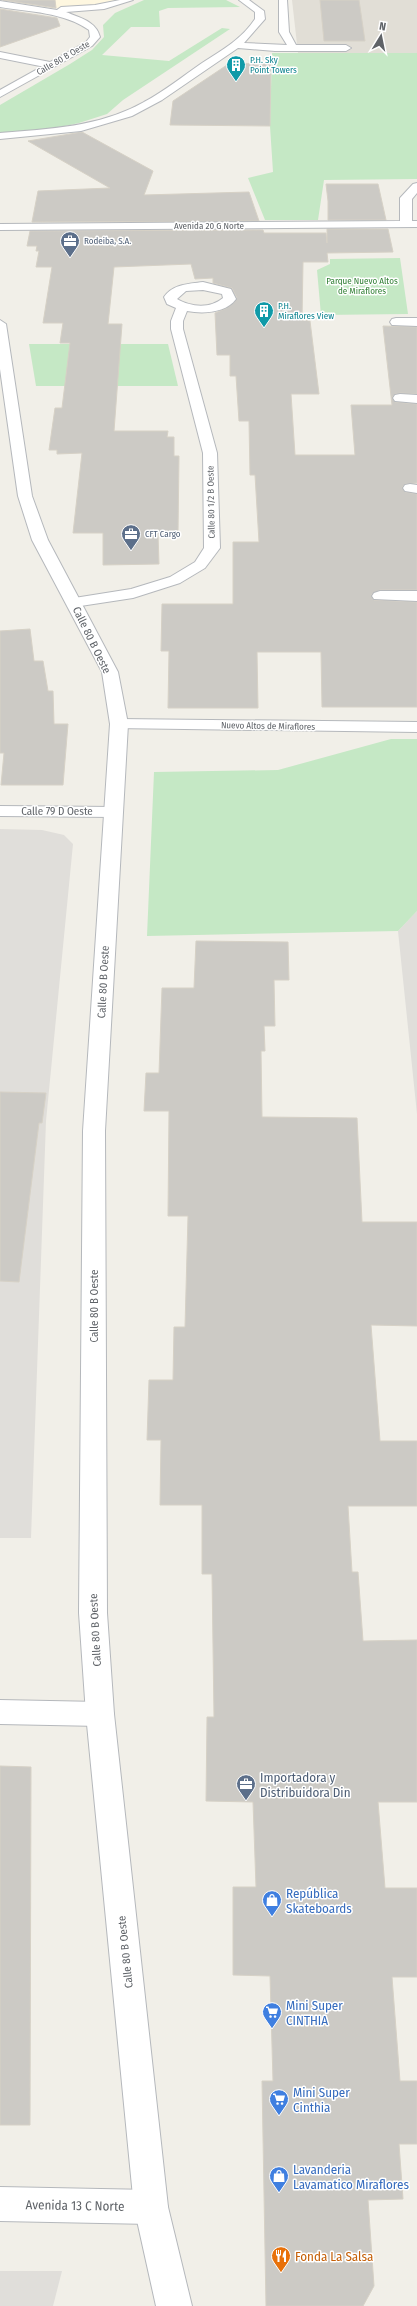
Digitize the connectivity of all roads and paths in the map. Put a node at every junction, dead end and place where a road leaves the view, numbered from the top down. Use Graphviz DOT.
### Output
graph roads {
  1 [pos="129,0"];
  2 [pos="243,0"];
  3 [pos="283,0"];
  4 [pos="118,4"];
  5 [pos="3,5"];
  6 [pos="42,11"];
  7 [pos="260,19"];
  8 [pos="285,19"];
  9 [pos="98,22"];
  10 [pos="235,45"];
  11 [pos="293,48"];
  12 [pos="346,48"];
  13 [pos="0,55"];
  14 [pos="50,65"];
  15 [pos="0,94"];
  16 [pos="0,136"];
  17 [pos="417,186"];
  18 [pos="411,225"];
  19 [pos="0,227"];
  20 [pos="183,307"];
  21 [pos="396,322"];
  22 [pos="417,322"];
  23 [pos="0,324"];
  24 [pos="400,398"];
  25 [pos="417,399"];
  26 [pos="380,596"];
  27 [pos="417,596"];
  28 [pos="74,602"];
  29 [pos="119,724"];
  30 [pos="417,727"];
  31 [pos="0,811"];
  32 [pos="114,812"];
  33 [pos="0,1712"];
  34 [pos="100,1714"];
  35 [pos="0,2204"];
  36 [pos="151,2207"];
  37 [pos="174,2306"];
  1 -- 4 [label="street"];
  2 -- 7 [label="street"];
  3 -- 8 [label="street"];
  4 -- 6 [label="street"];
  4 -- 9 [label="street"];
  5 -- 6 [label="street, Calle 80 B Oeste"];
  6 -- 9 [label="street, Calle 80 B Oeste"];
  7 -- 8 [label="street"];
  7 -- 10 [label="street"];
  8 -- 11 [label="street"];
  9 -- 14 [label="street, Calle 80 B Oeste"];
  10 -- 11 [label="street"];
  10 -- 16 [label="street"];
  11 -- 12 [label="street"];
  13 -- 14 [label="street"];
  14 -- 15 [label="street, Calle 80 B Oeste"];
  17 -- 18 [label="street"];
  18 -- 19 [label="street, Avenida 20 G Norte"];
  20 -- 28 [label="street, Calle 80 1/2 B Oeste"];
  21 -- 22 [label="street"];
  23 -- 28 [label="street, Calle 80 B Oeste"];
  24 -- 25 [label="street"];
  26 -- 27 [label="street"];
  28 -- 29 [label="street, Calle 80 B Oeste"];
  29 -- 30 [label="street, Nuevo Altos de Miraflores"];
  29 -- 32 [label="street, Calle 80 B Oeste"];
  31 -- 32 [label="street, Calle 79 D Oeste"];
  32 -- 34 [label="street, Calle 80 B Oeste"];
  33 -- 34 [label="street"];
  34 -- 36 [label="street, Calle 80 B Oeste"];
  35 -- 36 [label="street, Avenida 13 C Norte"];
  36 -- 37 [label="street, Calle 80 B Oeste"];
}
